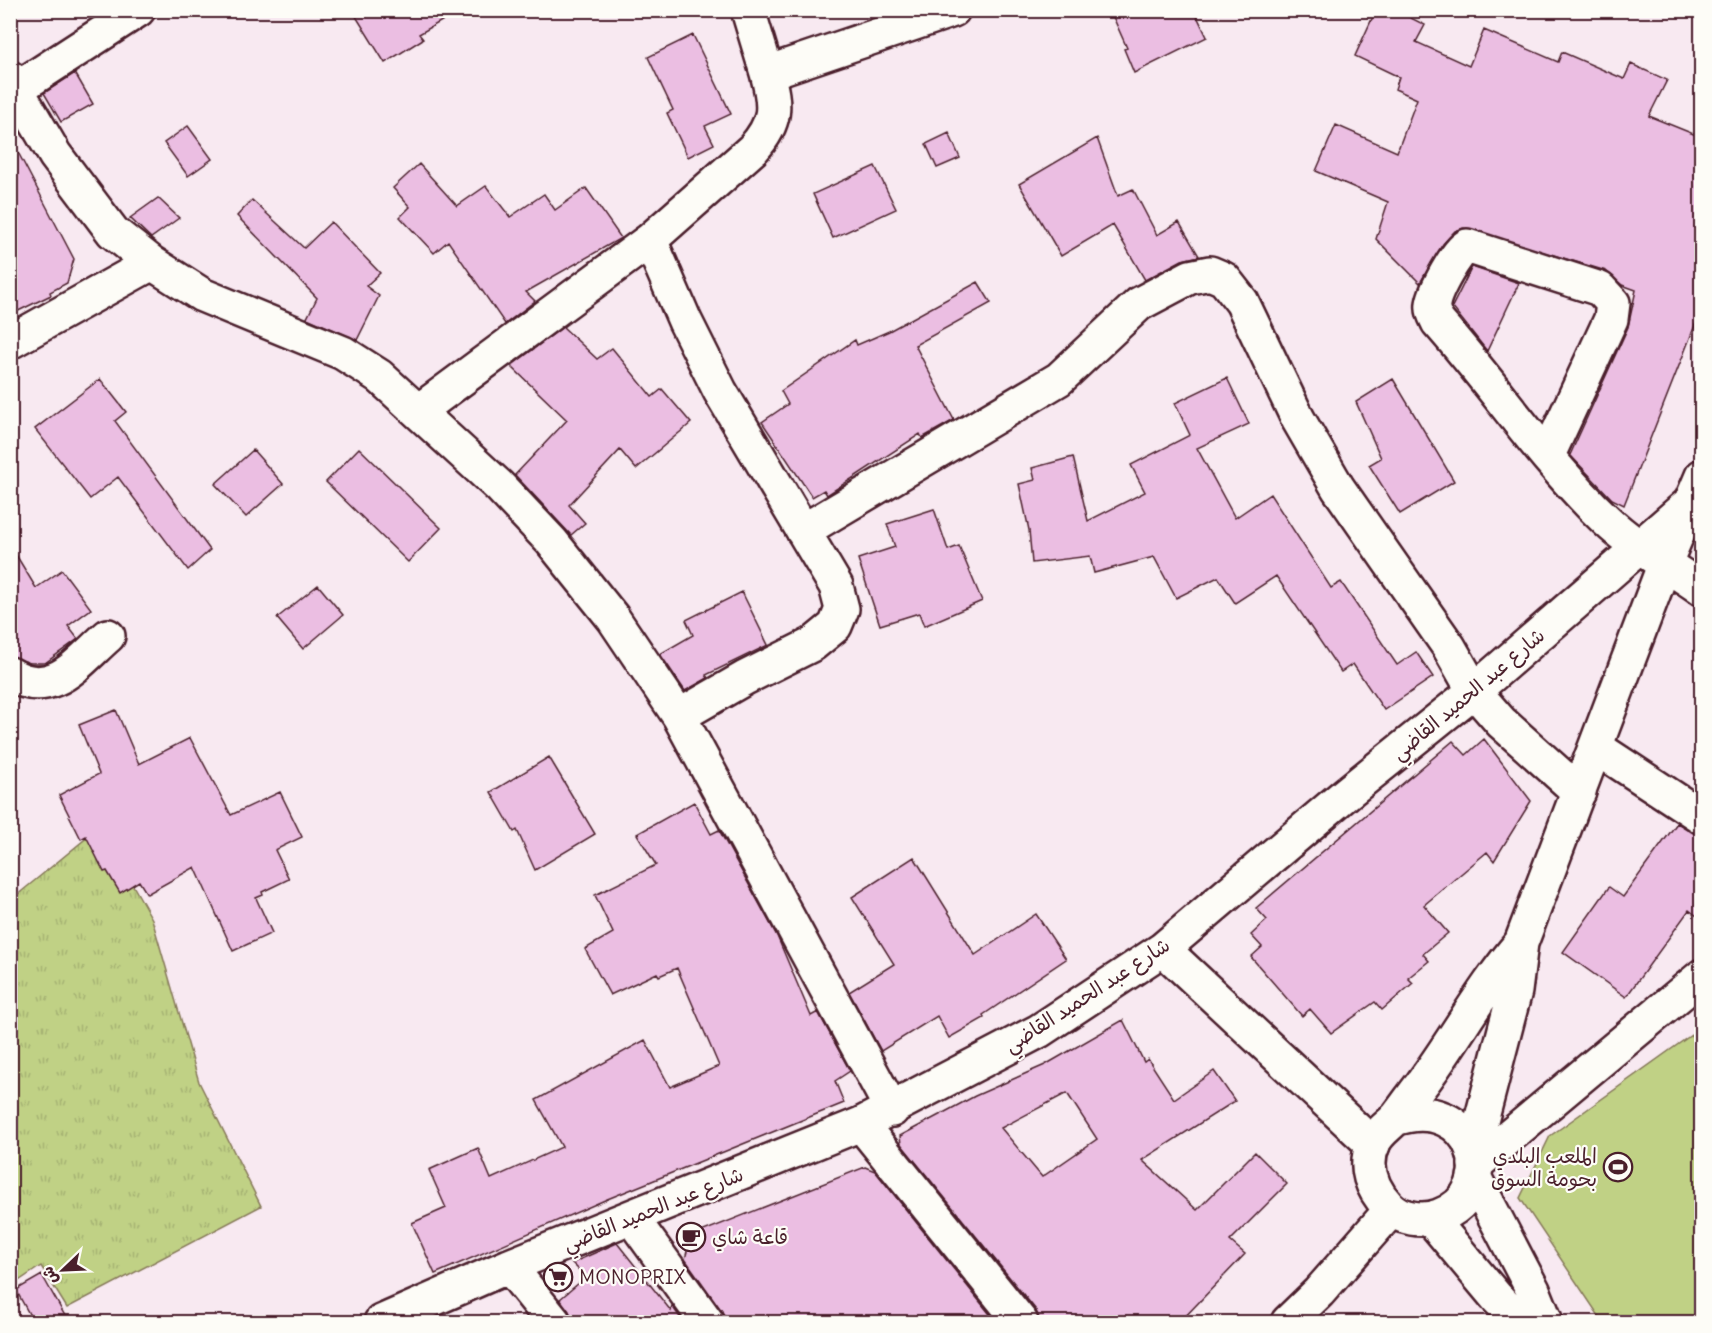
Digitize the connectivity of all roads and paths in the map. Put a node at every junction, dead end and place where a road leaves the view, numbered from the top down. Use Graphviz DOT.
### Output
graph roads {
  1 [pos="138,10"];
  2 [pos="748,10"];
  3 [pos="953,10"];
  4 [pos="767,73"];
  5 [pos="14,83"];
  6 [pos="650,240"];
  7 [pos="152,263"];
  8 [pos="10,342"];
  9 [pos="420,410"];
  10 [pos="1548,455"];
  11 [pos="1696,489"];
  12 [pos="802,531"];
  13 [pos="1652,556"];
  14 [pos="1701,589"];
  15 [pos="108,636"];
  16 [pos="10,674"];
  17 [pos="1474,691"];
  18 [pos="679,716"];
  19 [pos="1597,748"];
  20 [pos="1579,792"];
  21 [pos="1699,808"];
  22 [pos="1521,943"];
  23 [pos="1163,949"];
  24 [pos="1701,976"];
  25 [pos="892,1110"];
  26 [pos="1395,1119"];
  27 [pos="861,1124"];
  28 [pos="1373,1145"];
  29 [pos="1474,1165"];
  30 [pos="1391,1210"];
  31 [pos="631,1217"];
  32 [pos="1431,1219"];
  33 [pos="509,1266"];
  34 [pos="381,1323"];
  35 [pos="554,1323"];
  36 [pos="707,1323"];
  37 [pos="1021,1323"];
  38 [pos="1288,1323"];
  39 [pos="1521,1323"];
  40 [pos="1546,1323"];
  1 -- 5 [label="street"];
  2 -- 4 [label="street"];
  3 -- 4 [label="street"];
  4 -- 6 [label="street"];
  5 -- 7 [label="street"];
  6 -- 9 [label="street"];
  6 -- 12 [label="street"];
  7 -- 8 [label="street"];
  7 -- 9 [label="street"];
  9 -- 18 [label="street"];
  10 -- 10 [label="street"];
  10 -- 13 [label="street"];
  11 -- 13 [label="street"];
  12 -- 17 [label="street"];
  12 -- 18 [label="street"];
  13 -- 14 [label="street"];
  13 -- 17 [label="street, شارع عبد الحميد القاضي"];
  13 -- 19 [label="street"];
  15 -- 16 [label="street"];
  17 -- 20 [label="street"];
  17 -- 23 [label="street, شارع عبد الحميد القاضي"];
  18 -- 25 [label="street"];
  19 -- 20 [label="street"];
  19 -- 21 [label="street"];
  20 -- 22 [label="street"];
  22 -- 26 [label="street"];
  22 -- 29 [label="street"];
  23 -- 25 [label="street, شارع عبد الحميد القاضي"];
  23 -- 28 [label="street"];
  24 -- 29 [label="street"];
  25 -- 27 [label="street, شارع عبد الحميد القاضي"];
  26 -- 28 [label="street"];
  26 -- 29 [label="street"];
  27 -- 31 [label="street, شارع عبد الحميد القاضي"];
  27 -- 37 [label="street"];
  28 -- 30 [label="street"];
  29 -- 32 [label="street"];
  29 -- 40 [label="street"];
  30 -- 32 [label="street"];
  30 -- 38 [label="street"];
  31 -- 33 [label="street, شارع عبد الحميد القاضي"];
  31 -- 36 [label="street"];
  32 -- 39 [label="street"];
  33 -- 34 [label="street, شارع عبد الحميد القاضي"];
  33 -- 35 [label="street"];
}
